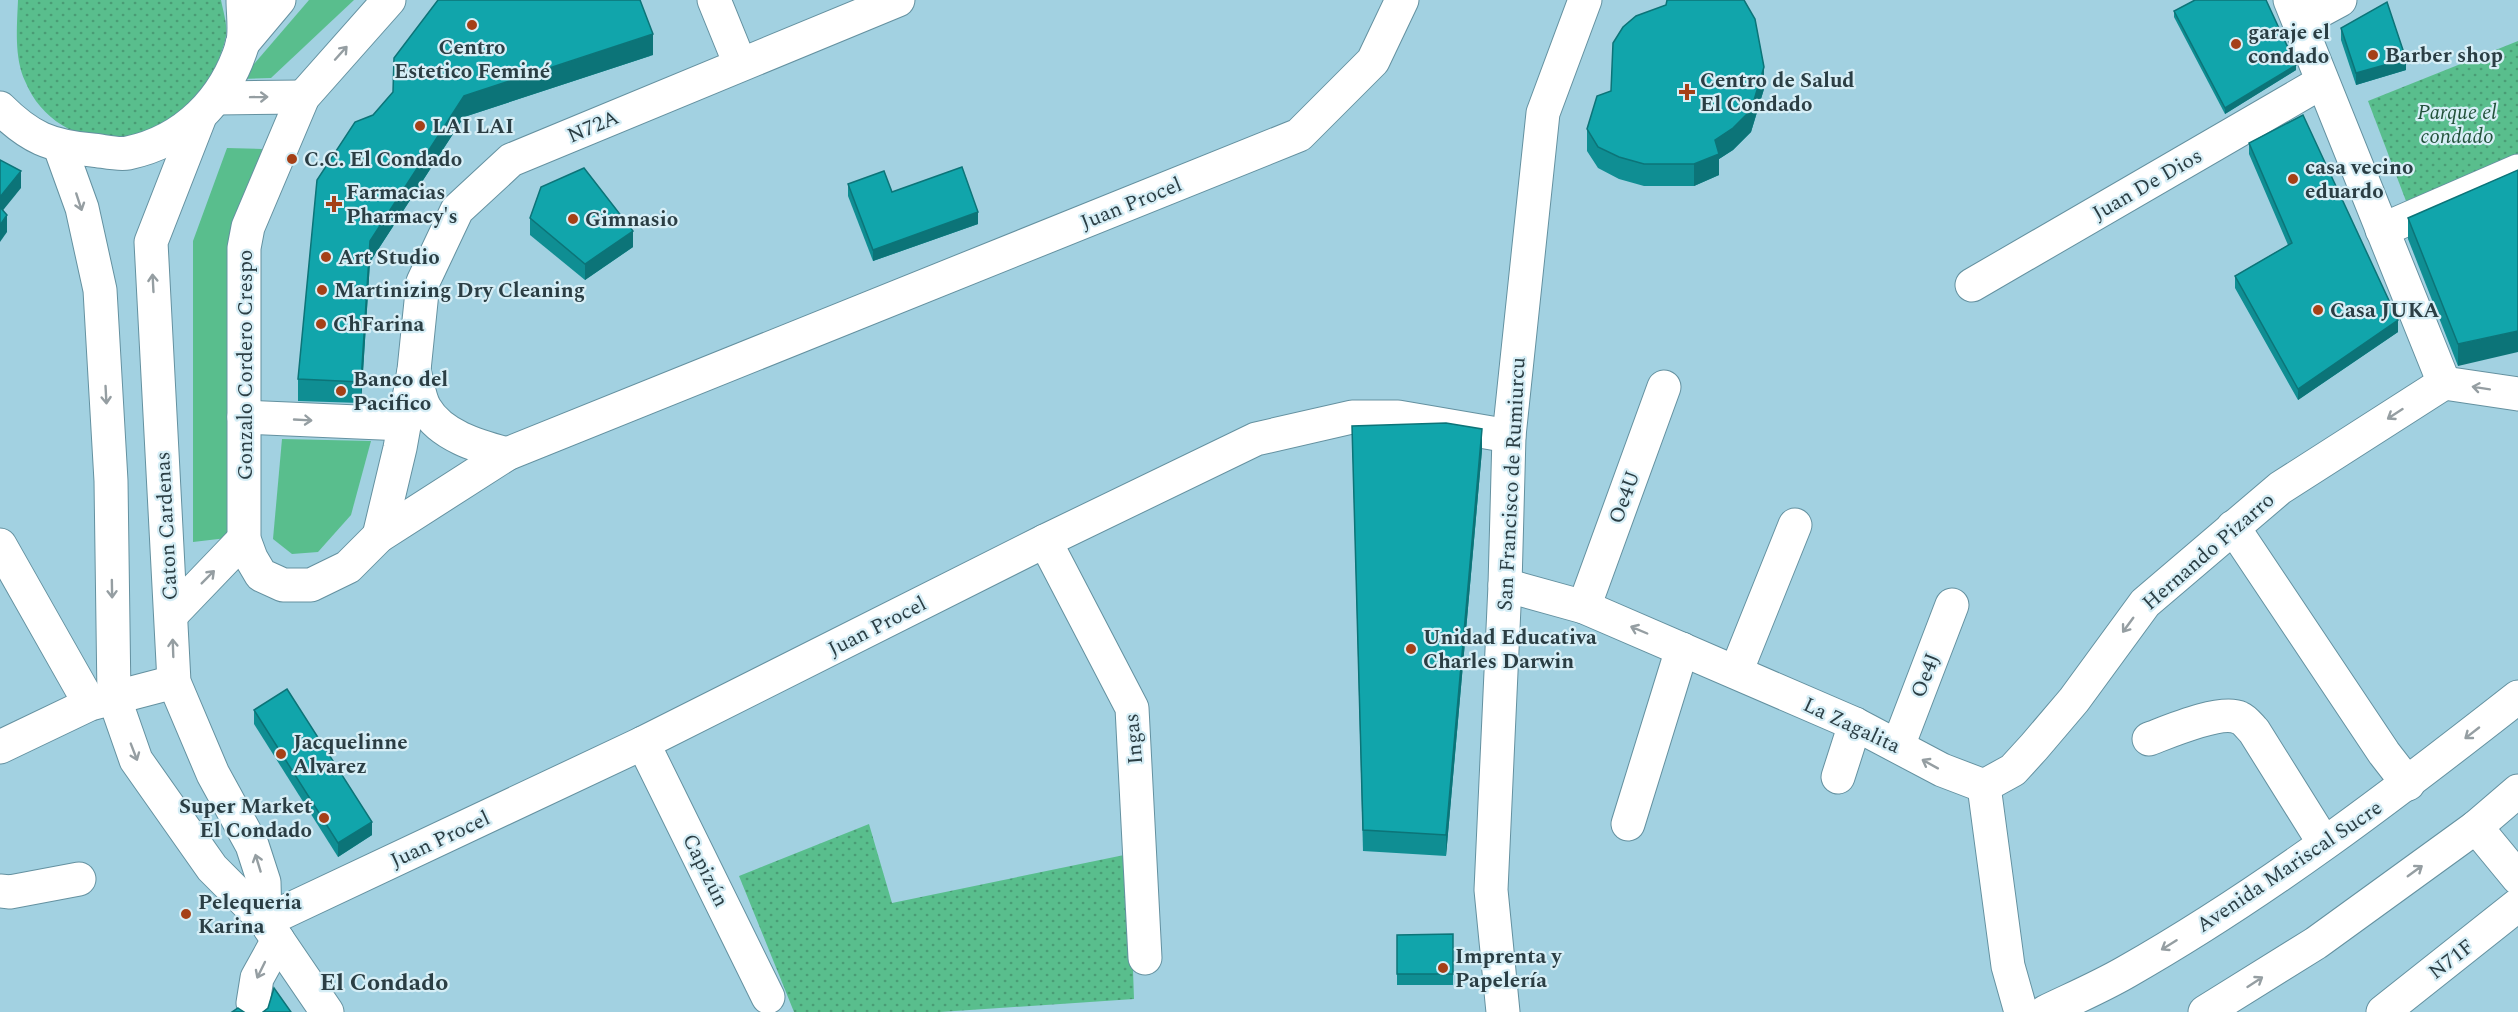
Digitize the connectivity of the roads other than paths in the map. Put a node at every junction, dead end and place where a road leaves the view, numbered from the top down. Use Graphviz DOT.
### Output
graph roads {
  1 [pos="243,0"];
  2 [pos="279,0"];
  3 [pos="389,0"];
  4 [pos="714,0"];
  5 [pos="898,0"];
  6 [pos="1402,0"];
  7 [pos="1585,0"];
  8 [pos="2340,0"];
  9 [pos="2295,11"];
  10 [pos="242,44"];
  11 [pos="740,64"];
  12 [pos="2322,82"];
  13 [pos="303,97"];
  14 [pos="0,108"];
  15 [pos="207,109"];
  16 [pos="60,147"];
  17 [pos="2518,171"];
  18 [pos="2382,230"];
  19 [pos="1972,285"];
  20 [pos="156,327"];
  21 [pos="103,331"];
  22 [pos="414,370"];
  23 [pos="2444,383"];
  24 [pos="1664,387"];
  25 [pos="2518,394"];
  26 [pos="244,417"];
  27 [pos="404,424"];
  28 [pos="1509,436"];
  29 [pos="507,454"];
  30 [pos="163,479"];
  31 [pos="111,481"];
  32 [pos="1795,525"];
  33 [pos="2233,527"];
  34 [pos="379,536"];
  35 [pos="244,539"];
  36 [pos="1045,541"];
  37 [pos="0,545"];
  38 [pos="1505,585"];
  39 [pos="1952,605"];
  40 [pos="1584,607"];
  41 [pos="172,614"];
  42 [pos="1682,648"];
  43 [pos="1736,672"];
  44 [pos="174,682"];
  45 [pos="2518,697"];
  46 [pos="102,701"];
  47 [pos="1855,724"];
  48 [pos="2149,739"];
  49 [pos="643,743"];
  50 [pos="1898,746"];
  51 [pos="0,747"];
  52 [pos="1838,777"];
  53 [pos="2408,784"];
  54 [pos="1984,786"];
  55 [pos="2518,790"];
  56 [pos="1628,824"];
  57 [pos="2476,827"];
  58 [pos="2324,843"];
  59 [pos="2518,878"];
  60 [pos="79,879"];
  61 [pos="0,891"];
  62 [pos="2518,905"];
  63 [pos="272,931"];
  64 [pos="1145,958"];
  65 [pos="768,997"];
  66 [pos="254,1003"];
  67 [pos="327,1012"];
  68 [pos="1503,1012"];
  69 [pos="2021,1012"];
  70 [pos="2045,1012"];
  71 [pos="2205,1012"];
  72 [pos="2383,1012"];
  1 -- 10 [label="street"];
  2 -- 10 [label="street"];
  13 -- 3 [label="street, Gonzalo Cordero Crespo, one-way"];
  4 -- 11 [label="street"];
  5 -- 11 [label="street, N72A"];
  6 -- 29 [label="street, Juan Procel"];
  7 -- 28 [label="street, San Francisco de Rumiurcu"];
  8 -- 9 [label="street"];
  9 -- 12 [label="street"];
  10 -- 15 [label="street, Caton Cardenas"];
  11 -- 22 [label="street, N72A"];
  12 -- 18 [label="street"];
  12 -- 19 [label="street, Juan De Dios"];
  15 -- 13 [label="street, one-way"];
  13 -- 26 [label="street, Gonzalo Cordero Crespo"];
  14 -- 16 [label="street"];
  15 -- 16 [label="street"];
  20 -- 15 [label="street, Caton Cardenas, one-way"];
  16 -- 21 [label="street, one-way"];
  17 -- 18 [label="street"];
  18 -- 23 [label="street"];
  20 -- 21 [label="street"];
  20 -- 30 [label="street, Caton Cardenas"];
  21 -- 31 [label="street, one-way"];
  22 -- 27 [label="street, N72A"];
  22 -- 29 [label="street, N72A"];
  25 -- 23 [label="street, one-way"];
  23 -- 33 [label="street, Hernando Pizarro, one-way"];
  24 -- 40 [label="street, Oe4U"];
  26 -- 27 [label="street, one-way"];
  26 -- 35 [label="street, Gonzalo Cordero Crespo"];
  27 -- 34 [label="street, N72A"];
  28 -- 36 [label="street, Juan Procel"];
  28 -- 38 [label="street, San Francisco de Rumiurcu"];
  29 -- 34 [label="street, Juan Procel"];
  30 -- 31 [label="street"];
  30 -- 41 [label="street, Caton Cardenas"];
  31 -- 46 [label="street, one-way"];
  32 -- 43 [label="street"];
  33 -- 53 [label="street"];
  33 -- 54 [label="street, Hernando Pizarro, one-way"];
  34 -- 35 [label="street, Juan Procel"];
  41 -- 35 [label="street, one-way"];
  36 -- 49 [label="street, Juan Procel"];
  36 -- 64 [label="street, Ingas"];
  37 -- 46 [label="street"];
  38 -- 40 [label="street, La Zagalita"];
  38 -- 68 [label="street, San Francisco de Rumiurcu"];
  39 -- 50 [label="street, Oe4J"];
  42 -- 40 [label="street, La Zagalita, one-way"];
  44 -- 41 [label="street, Caton Cardenas, one-way"];
  42 -- 43 [label="street, La Zagalita"];
  42 -- 56 [label="street"];
  43 -- 47 [label="street, La Zagalita"];
  44 -- 46 [label="street"];
  63 -- 44 [label="street, Caton Cardenas, one-way"];
  45 -- 53 [label="street, Avenida Mariscal Sucre, one-way"];
  46 -- 51 [label="street"];
  46 -- 63 [label="street, one-way"];
  47 -- 50 [label="street, La Zagalita"];
  47 -- 52 [label="street"];
  48 -- 58 [label="street"];
  49 -- 63 [label="street, Juan Procel"];
  49 -- 65 [label="street, Capizún"];
  54 -- 50 [label="street, La Zagalita, one-way"];
  53 -- 58 [label="street, Avenida Mariscal Sucre"];
  54 -- 69 [label="street"];
  55 -- 57 [label="street"];
  57 -- 59 [label="street"];
  71 -- 57 [label="street, one-way"];
  58 -- 70 [label="street, Avenida Mariscal Sucre, one-way"];
  60 -- 61 [label="street"];
  62 -- 72 [label="street, N71F"];
  63 -- 66 [label="street, one-way"];
  63 -- 67 [label="street"];
}
